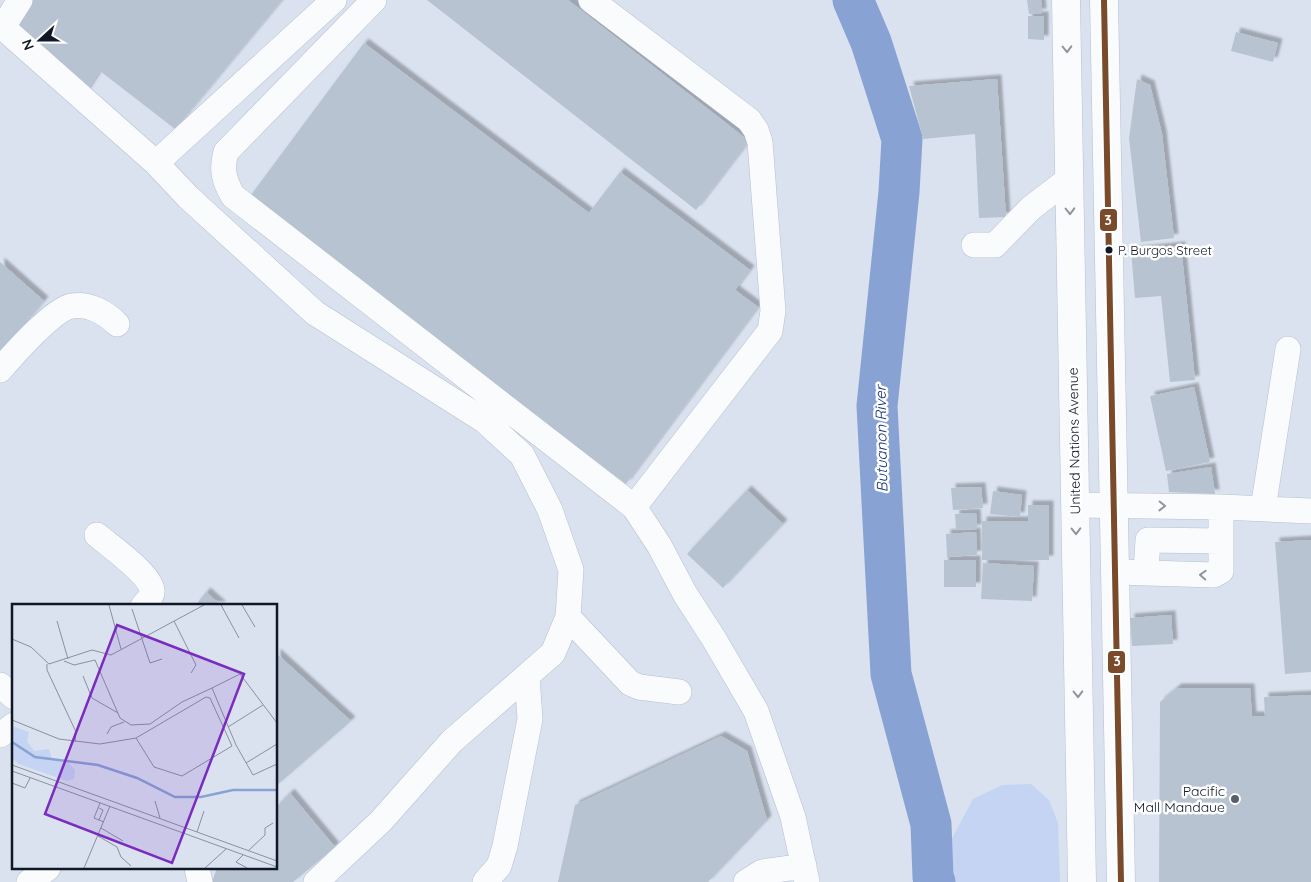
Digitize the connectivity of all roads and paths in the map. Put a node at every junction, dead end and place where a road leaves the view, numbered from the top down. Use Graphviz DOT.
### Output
graph roads {
  1 [pos="20,0"];
  2 [pos="334,0"];
  3 [pos="374,0"];
  4 [pos="591,0"];
  5 [pos="1066,0"];
  6 [pos="1104,0"];
  7 [pos="156,163"];
  8 [pos="1069,179"];
  9 [pos="974,245"];
  10 [pos="118,324"];
  11 [pos="1288,349"];
  12 [pos="0,370"];
  13 [pos="1075,505"];
  14 [pos="1114,505"];
  15 [pos="634,507"];
  16 [pos="1221,507"];
  17 [pos="1263,509"];
  18 [pos="1311,511"];
  19 [pos="97,535"];
  20 [pos="1220,541"];
  21 [pos="1115,572"];
  22 [pos="1146,572"];
  23 [pos="145,604"];
  24 [pos="568,617"];
  25 [pos="527,676"];
  26 [pos="0,685"];
  27 [pos="678,692"];
  28 [pos="12,695"];
  29 [pos="12,726"];
  30 [pos="0,735"];
  31 [pos="45,870"];
  32 [pos="805,874"];
  33 [pos="29,882"];
  34 [pos="316,882"];
  35 [pos="485,882"];
  36 [pos="746,882"];
  37 [pos="1082,882"];
  38 [pos="1121,882"];
  1 -- 7 [label="street"];
  2 -- 7 [label="street"];
  3 -- 15 [label="street"];
  4 -- 15 [label="street"];
  5 -- 8 [label="main road, United Nations Avenue, one-way"];
  6 -- 14 [label="main road"];
  7 -- 24 [label="street"];
  8 -- 9 [label="street"];
  8 -- 13 [label="main road, United Nations Avenue, one-way"];
  10 -- 12 [label="street"];
  11 -- 17 [label="street"];
  13 -- 14 [label="street"];
  13 -- 37 [label="main road, United Nations Avenue, one-way"];
  14 -- 16 [label="street, one-way"];
  14 -- 21 [label="main road"];
  15 -- 32 [label="street"];
  16 -- 17 [label="street"];
  16 -- 20 [label="street"];
  17 -- 18 [label="street"];
  19 -- 23 [label="street"];
  20 -- 22 [label="street"];
  20 -- 22 [label="street, one-way"];
  21 -- 22 [label="street"];
  21 -- 38 [label="main road"];
  24 -- 25 [label="street"];
  24 -- 27 [label="street"];
  25 -- 34 [label="street"];
  25 -- 35 [label="street"];
  26 -- 28 [label="street"];
  29 -- 30 [label="street"];
  31 -- 33 [label="street"];
  32 -- 36 [label="street"];
}
